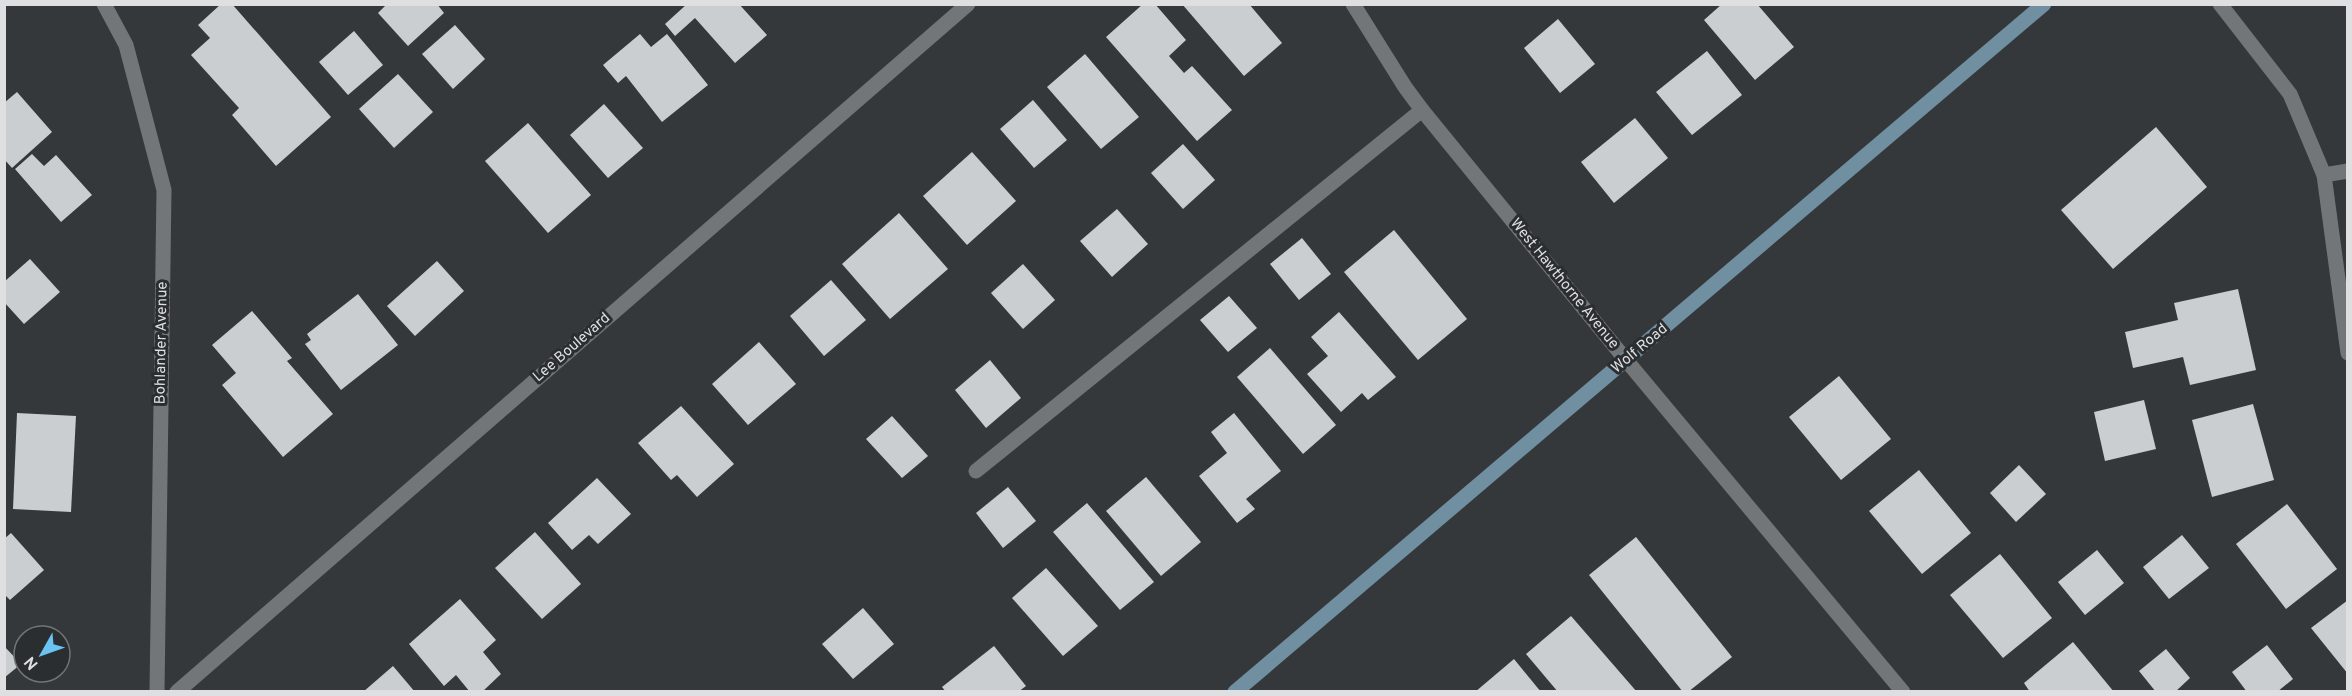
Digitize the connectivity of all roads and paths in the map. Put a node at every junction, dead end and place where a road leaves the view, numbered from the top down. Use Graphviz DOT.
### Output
graph roads {
  1 [pos="104,4"];
  2 [pos="968,4"];
  3 [pos="1353,4"];
  4 [pos="2044,4"];
  5 [pos="2220,4"];
  6 [pos="1422,110"];
  7 [pos="2348,171"];
  8 [pos="2324,175"];
  9 [pos="2348,352"];
  10 [pos="1626,360"];
  11 [pos="976,471"];
  12 [pos="157,692"];
  13 [pos="177,692"];
  14 [pos="1235,692"];
  15 [pos="1903,692"];
  1 -- 12 [label="street, Bohlander Avenue"];
  2 -- 13 [label="street, Lee Boulevard"];
  3 -- 6 [label="street, West Hawthorne Avenue"];
  4 -- 10 [label="main road, Wolf Road"];
  5 -- 8 [label="street"];
  6 -- 10 [label="street, West Hawthorne Avenue"];
  6 -- 11 [label="street"];
  7 -- 8 [label="street"];
  8 -- 9 [label="street"];
  10 -- 14 [label="main road, Wolf Road"];
  10 -- 15 [label="street, West Hawthorne Avenue"];
}
